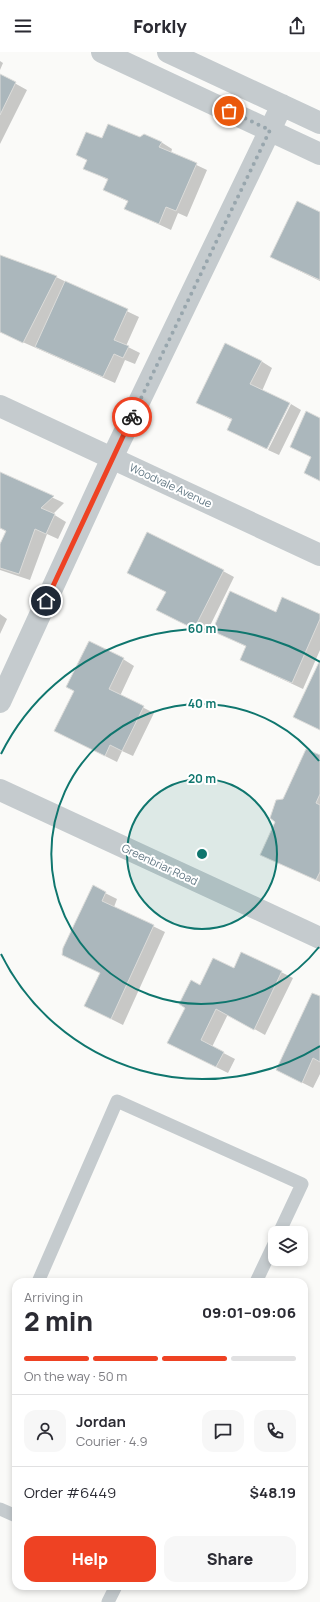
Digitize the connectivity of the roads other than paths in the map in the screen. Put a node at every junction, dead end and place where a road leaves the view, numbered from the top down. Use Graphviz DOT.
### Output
graph roads {
  1 [pos="102,52"];
  2 [pos="170,52"];
  3 [pos="160,79"];
  4 [pos="282,105"];
  5 [pos="320,123"];
  6 [pos="270,130"];
  7 [pos="320,154"];
  8 [pos="0,406"];
  9 [pos="112,458"];
  10 [pos="320,555"];
  11 [pos="0,702"];
  12 [pos="0,790"];
  13 [pos="320,938"];
  14 [pos="282,1226"];
  15 [pos="268,1257"];
  16 [pos="40,1278"];
  17 [pos="258,1278"];
  18 [pos="0,1509"];
  19 [pos="12,1514"];
  20 [pos="114,1590"];
  21 [pos="108,1602"];
  1 -- 3 [label="street"];
  2 -- 3 [label="street"];
  2 -- 4 [label="street"];
  3 -- 6 [label="street"];
  4 -- 5 [label="street"];
  4 -- 6 [label="street"];
  6 -- 7 [label="street"];
  6 -- 9 [label="street"];
  8 -- 9 [label="street, Woodvale Avenue"];
  9 -- 10 [label="street, Woodvale Avenue"];
  9 -- 11 [label="street"];
  12 -- 13 [label="street, Greenbriar Road"];
  14 -- 16 [label="lane"];
  15 -- 17 [label="lane"];
  18 -- 19 [label="lane"];
  20 -- 21 [label="lane"];
}
